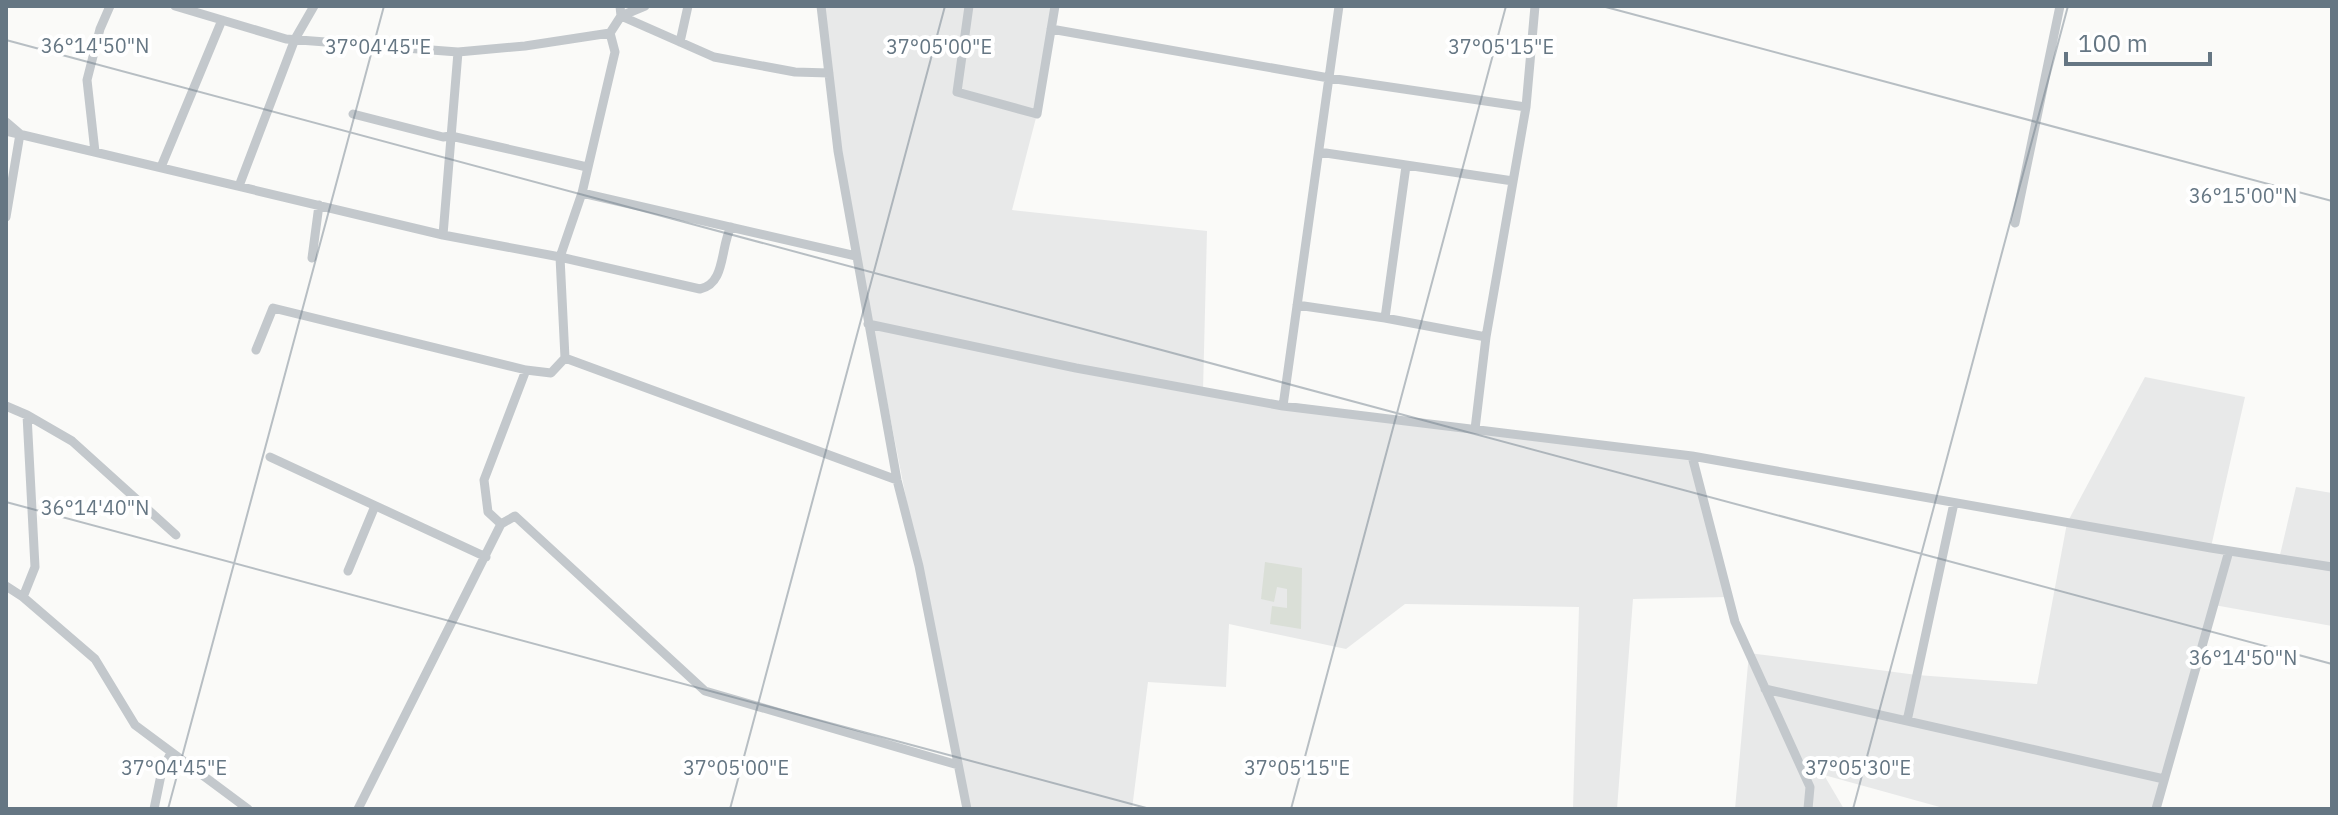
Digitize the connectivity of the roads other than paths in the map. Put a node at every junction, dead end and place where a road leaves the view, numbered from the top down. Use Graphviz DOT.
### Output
graph roads {
  1 [pos="110,6"];
  2 [pos="175,6"];
  3 [pos="314,6"];
  4 [pos="645,6"];
  5 [pos="688,6"];
  6 [pos="821,6"];
  7 [pos="969,6"];
  8 [pos="1055,6"];
  9 [pos="1339,6"];
  10 [pos="1535,6"];
  11 [pos="2060,6"];
  12 [pos="621,11"];
  13 [pos="222,20"];
  14 [pos="1051,29"];
  15 [pos="610,33"];
  16 [pos="295,39"];
  17 [pos="680,42"];
  18 [pos="458,52"];
  19 [pos="829,73"];
  20 [pos="1329,78"];
  21 [pos="1526,107"];
  22 [pos="353,114"];
  23 [pos="6,122"];
  24 [pos="6,131"];
  25 [pos="20,134"];
  26 [pos="451,136"];
  27 [pos="95,152"];
  28 [pos="1319,152"];
  29 [pos="1406,166"];
  30 [pos="161,167"];
  31 [pos="587,167"];
  32 [pos="1513,181"];
  33 [pos="239,186"];
  34 [pos="582,193"];
  35 [pos="319,205"];
  36 [pos="6,217"];
  37 [pos="2015,223"];
  38 [pos="731,227"];
  39 [pos="443,235"];
  40 [pos="856,256"];
  41 [pos="560,257"];
  42 [pos="312,258"];
  43 [pos="1297,305"];
  44 [pos="1385,318"];
  45 [pos="868,324"];
  46 [pos="1486,337"];
  47 [pos="256,350"];
  48 [pos="565,358"];
  49 [pos="526,370"];
  50 [pos="6,406"];
  51 [pos="1283,406"];
  52 [pos="27,415"];
  53 [pos="1475,429"];
  54 [pos="1692,456"];
  55 [pos="270,457"];
  56 [pos="897,480"];
  57 [pos="1954,503"];
  58 [pos="375,506"];
  59 [pos="501,524"];
  60 [pos="176,535"];
  61 [pos="2229,551"];
  62 [pos="486,557"];
  63 [pos="2332,567"];
  64 [pos="348,571"];
  65 [pos="6,586"];
  66 [pos="23,597"];
  67 [pos="1765,689"];
  68 [pos="1907,721"];
  69 [pos="171,752"];
  70 [pos="958,765"];
  71 [pos="2164,779"];
  72 [pos="154,809"];
  73 [pos="248,809"];
  74 [pos="358,809"];
  75 [pos="967,809"];
  76 [pos="1808,809"];
  77 [pos="2156,809"];
  1 -- 27 [label="street"];
  2 -- 13 [label="street"];
  3 -- 16 [label="street"];
  4 -- 12 [label="street"];
  5 -- 17 [label="street"];
  6 -- 19 [label="street"];
  7 -- 14 [label="street"];
  8 -- 14 [label="street"];
  9 -- 20 [label="street"];
  10 -- 21 [label="street"];
  11 -- 37 [label="street"];
  12 -- 15 [label="street"];
  12 -- 17 [label="street"];
  13 -- 16 [label="street"];
  13 -- 30 [label="street"];
  14 -- 20 [label="street"];
  15 -- 18 [label="street"];
  15 -- 31 [label="street"];
  16 -- 18 [label="street"];
  16 -- 33 [label="street"];
  17 -- 19 [label="street"];
  18 -- 26 [label="street"];
  19 -- 40 [label="street"];
  20 -- 21 [label="street"];
  20 -- 28 [label="street"];
  21 -- 32 [label="street"];
  22 -- 26 [label="street"];
  23 -- 25 [label="street"];
  24 -- 25 [label="street"];
  25 -- 27 [label="street"];
  25 -- 36 [label="street"];
  26 -- 31 [label="street"];
  26 -- 39 [label="street"];
  27 -- 30 [label="street"];
  28 -- 29 [label="street"];
  28 -- 43 [label="street"];
  29 -- 32 [label="street"];
  29 -- 44 [label="street"];
  30 -- 33 [label="street"];
  31 -- 34 [label="street"];
  32 -- 46 [label="street"];
  33 -- 35 [label="street"];
  34 -- 38 [label="street"];
  34 -- 41 [label="street"];
  35 -- 39 [label="street"];
  35 -- 42 [label="street"];
  38 -- 40 [label="street"];
  38 -- 41 [label="street"];
  39 -- 41 [label="street"];
  40 -- 45 [label="street"];
  41 -- 48 [label="street"];
  43 -- 44 [label="street"];
  43 -- 51 [label="street"];
  44 -- 46 [label="street"];
  45 -- 51 [label="street"];
  45 -- 56 [label="street"];
  46 -- 53 [label="street"];
  47 -- 49 [label="street"];
  48 -- 49 [label="street"];
  48 -- 56 [label="street"];
  49 -- 59 [label="street"];
  50 -- 52 [label="street"];
  51 -- 53 [label="street"];
  52 -- 60 [label="street"];
  52 -- 66 [label="street"];
  53 -- 54 [label="street"];
  54 -- 57 [label="street"];
  54 -- 67 [label="street"];
  55 -- 58 [label="street"];
  56 -- 70 [label="street"];
  57 -- 61 [label="street"];
  57 -- 68 [label="street"];
  58 -- 62 [label="street"];
  58 -- 64 [label="street"];
  59 -- 62 [label="street"];
  59 -- 70 [label="street"];
  61 -- 63 [label="street"];
  61 -- 71 [label="street"];
  62 -- 74 [label="street"];
  65 -- 66 [label="street"];
  66 -- 69 [label="street"];
  67 -- 68 [label="street"];
  67 -- 76 [label="street"];
  68 -- 71 [label="street"];
  69 -- 72 [label="street"];
  69 -- 73 [label="street"];
  70 -- 75 [label="street"];
  71 -- 77 [label="street"];
}
